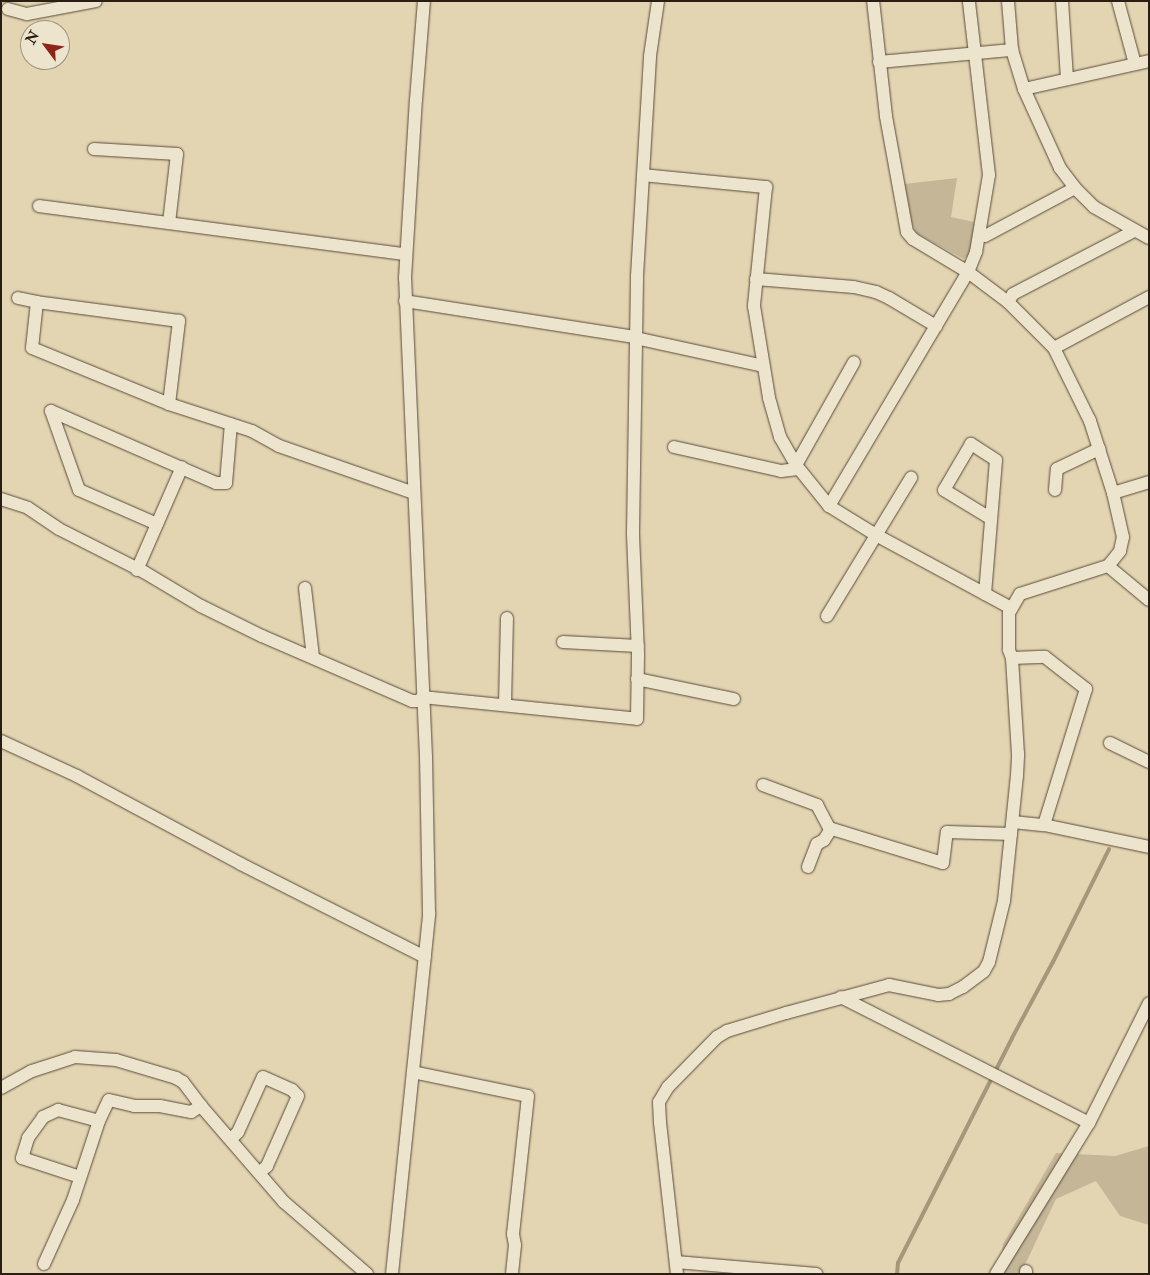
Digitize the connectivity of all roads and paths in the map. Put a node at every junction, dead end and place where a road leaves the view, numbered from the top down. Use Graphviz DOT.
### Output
graph roads {
  1 [pos="96,1"];
  2 [pos="424,1"];
  3 [pos="658,1"];
  4 [pos="872,1"];
  5 [pos="969,1"];
  6 [pos="1008,1"];
  7 [pos="1062,1"];
  8 [pos="1118,1"];
  9 [pos="9,9"];
  10 [pos="1012,50"];
  11 [pos="975,54"];
  12 [pos="1149,60"];
  13 [pos="879,62"];
  14 [pos="1136,64"];
  15 [pos="1067,79"];
  16 [pos="1024,89"];
  17 [pos="94,149"];
  18 [pos="643,176"];
  19 [pos="1075,188"];
  20 [pos="39,206"];
  21 [pos="169,222"];
  22 [pos="1134,231"];
  23 [pos="979,235"];
  24 [pos="1149,238"];
  25 [pos="406,254"];
  26 [pos="968,272"];
  27 [pos="756,279"];
  28 [pos="1149,297"];
  29 [pos="18,298"];
  30 [pos="405,301"];
  31 [pos="36,302"];
  32 [pos="1008,302"];
  33 [pos="936,326"];
  34 [pos="635,338"];
  35 [pos="1054,348"];
  36 [pos="854,362"];
  37 [pos="763,366"];
  38 [pos="169,404"];
  39 [pos="231,424"];
  40 [pos="674,447"];
  41 [pos="1098,449"];
  42 [pos="797,467"];
  43 [pos="182,468"];
  44 [pos="911,478"];
  45 [pos="1149,482"];
  46 [pos="1055,490"];
  47 [pos="414,492"];
  48 [pos="1113,493"];
  49 [pos="1,499"];
  50 [pos="829,506"];
  51 [pos="990,518"];
  52 [pos="156,524"];
  53 [pos="876,535"];
  54 [pos="1108,566"];
  55 [pos="137,570"];
  56 [pos="306,588"];
  57 [pos="985,594"];
  58 [pos="1149,600"];
  59 [pos="1011,608"];
  60 [pos="827,616"];
  61 [pos="507,618"];
  62 [pos="564,642"];
  63 [pos="638,646"];
  64 [pos="313,657"];
  65 [pos="1012,658"];
  66 [pos="637,678"];
  67 [pos="422,699"];
  68 [pos="734,699"];
  69 [pos="505,706"];
  70 [pos="1,741"];
  71 [pos="1110,743"];
  72 [pos="1149,762"];
  73 [pos="763,785"];
  74 [pos="1044,825"];
  75 [pos="1012,828"];
  76 [pos="831,830"];
  77 [pos="1148,846"];
  78 [pos="808,867"];
  79 [pos="425,957"];
  80 [pos="841,997"];
  81 [pos="1149,1003"];
  82 [pos="413,1072"];
  83 [pos="1,1088"];
  84 [pos="201,1106"];
  85 [pos="99,1121"];
  86 [pos="1089,1123"];
  87 [pos="232,1139"];
  88 [pos="260,1172"];
  89 [pos="80,1176"];
  90 [pos="44,1264"];
  91 [pos="677,1268"];
  92 [pos="367,1274"];
  93 [pos="392,1274"];
  94 [pos="512,1274"];
  95 [pos="816,1274"];
  96 [pos="996,1274"];
  1 -- 9 [label="street"];
  2 -- 25 [label="street"];
  3 -- 18 [label="street"];
  4 -- 13 [label="street"];
  5 -- 11 [label="street"];
  6 -- 10 [label="street"];
  7 -- 15 [label="street"];
  8 -- 14 [label="street"];
  10 -- 11 [label="street"];
  10 -- 16 [label="street"];
  11 -- 13 [label="street"];
  11 -- 23 [label="street"];
  12 -- 14 [label="street"];
  13 -- 26 [label="street"];
  14 -- 15 [label="street"];
  15 -- 16 [label="street"];
  16 -- 19 [label="street"];
  17 -- 21 [label="street"];
  18 -- 27 [label="street"];
  18 -- 34 [label="street"];
  19 -- 22 [label="street"];
  19 -- 23 [label="street"];
  20 -- 21 [label="street"];
  21 -- 25 [label="street"];
  22 -- 24 [label="street"];
  22 -- 32 [label="street"];
  23 -- 26 [label="street"];
  25 -- 30 [label="street"];
  26 -- 32 [label="street"];
  26 -- 33 [label="street"];
  27 -- 33 [label="street"];
  27 -- 37 [label="street"];
  28 -- 35 [label="street"];
  29 -- 31 [label="street"];
  30 -- 34 [label="street"];
  30 -- 47 [label="street"];
  31 -- 38 [label="street"];
  31 -- 38 [label="street"];
  32 -- 35 [label="street"];
  33 -- 50 [label="street"];
  34 -- 37 [label="street"];
  34 -- 63 [label="street"];
  35 -- 41 [label="street"];
  36 -- 42 [label="street"];
  37 -- 42 [label="street"];
  38 -- 39 [label="street"];
  39 -- 43 [label="street"];
  39 -- 47 [label="street"];
  40 -- 42 [label="street"];
  41 -- 46 [label="street"];
  41 -- 48 [label="street"];
  42 -- 50 [label="street"];
  43 -- 52 [label="street"];
  43 -- 52 [label="street"];
  44 -- 53 [label="street"];
  45 -- 48 [label="street"];
  47 -- 67 [label="street"];
  48 -- 54 [label="street"];
  49 -- 55 [label="street"];
  50 -- 53 [label="street"];
  51 -- 51 [label="street"];
  51 -- 57 [label="street"];
  52 -- 55 [label="street"];
  53 -- 57 [label="street"];
  53 -- 60 [label="street"];
  54 -- 58 [label="street"];
  54 -- 59 [label="street"];
  55 -- 64 [label="street"];
  56 -- 64 [label="street"];
  57 -- 59 [label="street"];
  59 -- 65 [label="street"];
  61 -- 69 [label="street"];
  62 -- 63 [label="street"];
  63 -- 66 [label="street"];
  64 -- 67 [label="street"];
  65 -- 74 [label="street"];
  65 -- 75 [label="street"];
  66 -- 68 [label="street"];
  66 -- 69 [label="street"];
  67 -- 69 [label="street"];
  67 -- 79 [label="street"];
  70 -- 79 [label="street"];
  71 -- 72 [label="street"];
  73 -- 76 [label="street"];
  74 -- 75 [label="street"];
  74 -- 77 [label="street"];
  75 -- 76 [label="street"];
  75 -- 80 [label="street"];
  76 -- 78 [label="street"];
  79 -- 82 [label="street"];
  80 -- 86 [label="street"];
  80 -- 91 [label="street"];
  81 -- 86 [label="street"];
  82 -- 93 [label="street"];
  82 -- 94 [label="street"];
  83 -- 84 [label="street"];
  84 -- 85 [label="street"];
  84 -- 87 [label="street"];
  85 -- 89 [label="street"];
  85 -- 89 [label="street"];
  86 -- 96 [label="street"];
  87 -- 88 [label="street"];
  87 -- 88 [label="street"];
  88 -- 92 [label="street"];
  89 -- 90 [label="street"];
  91 -- 95 [label="street"];
}
